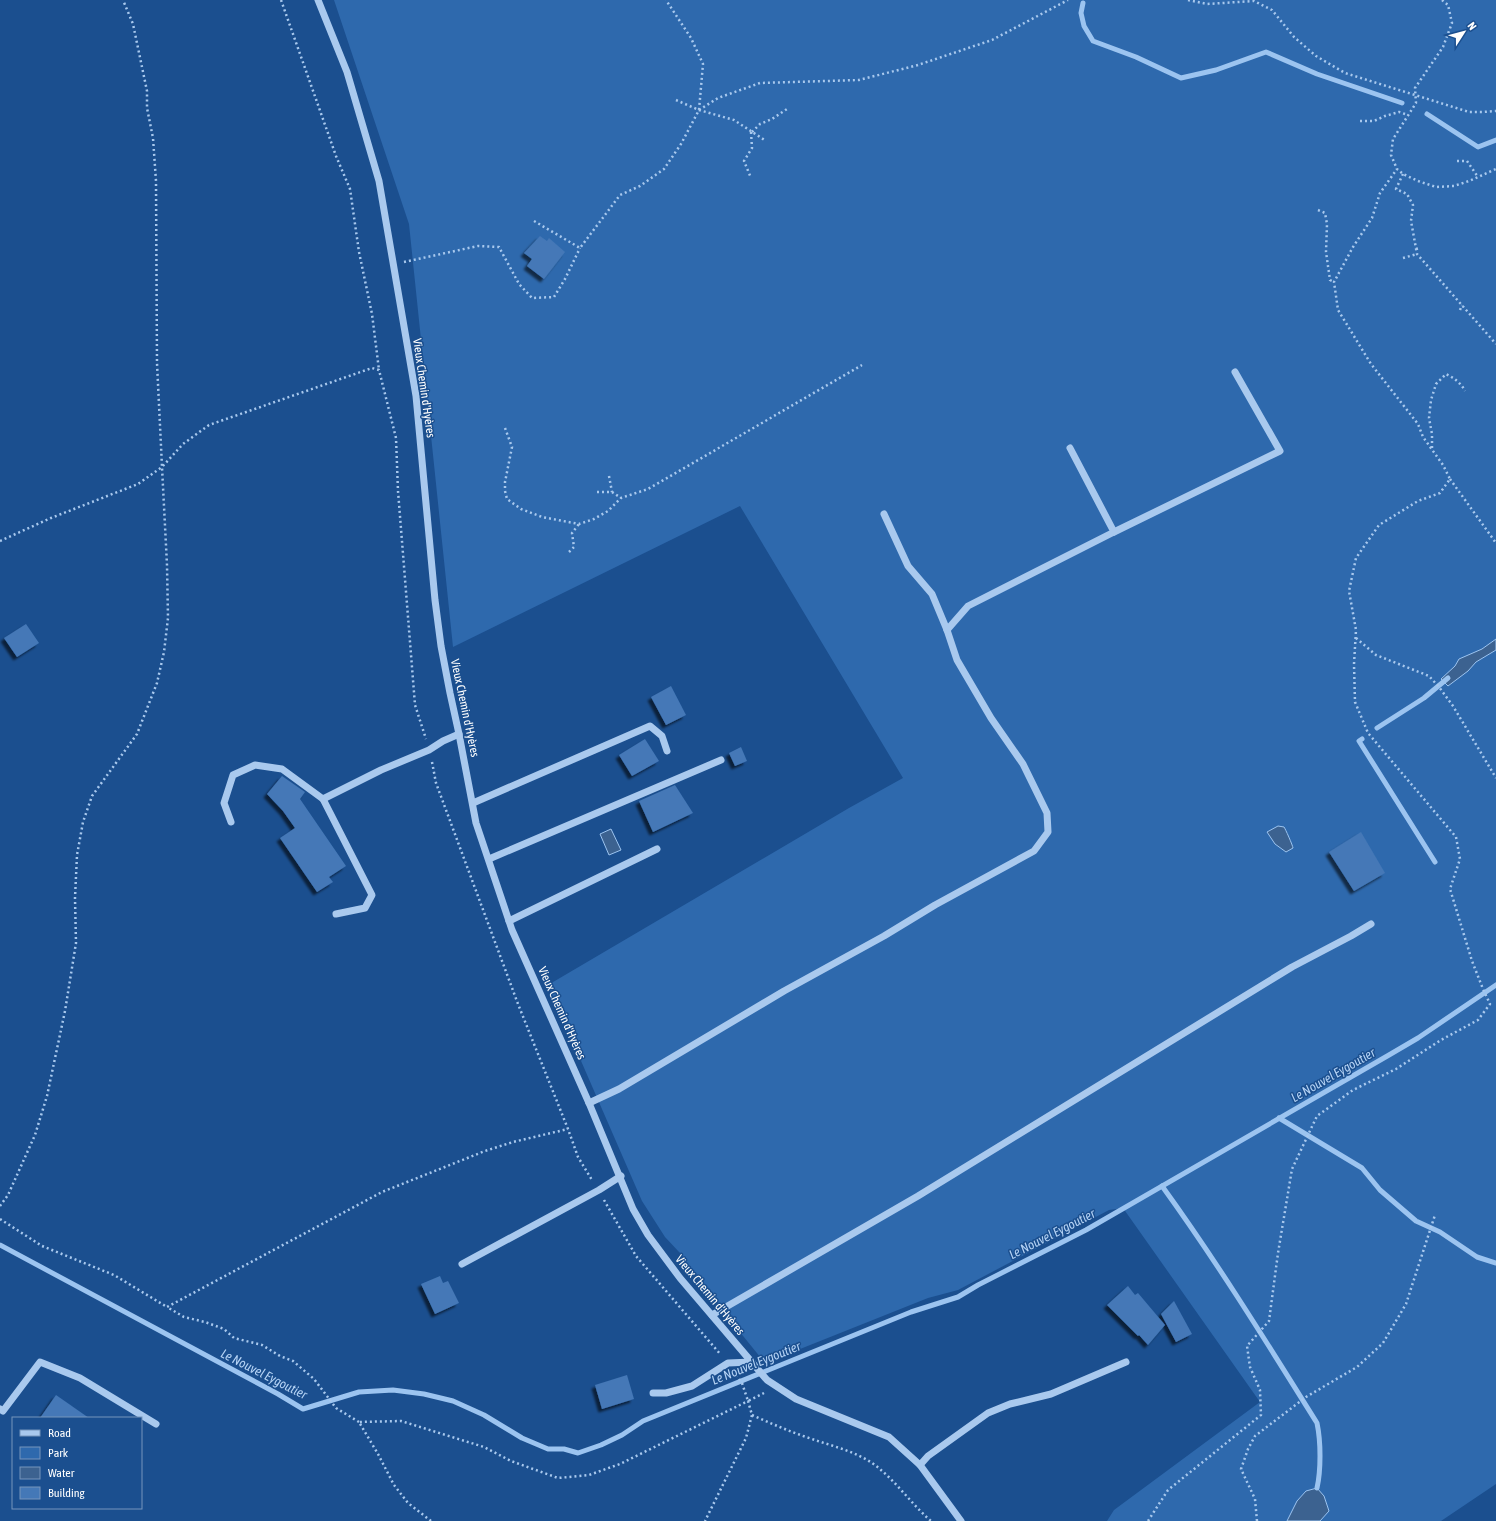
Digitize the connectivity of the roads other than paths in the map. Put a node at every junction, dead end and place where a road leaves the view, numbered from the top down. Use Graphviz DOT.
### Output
graph roads {
  1 [pos="318,0"];
  2 [pos="1235,372"];
  3 [pos="1070,448"];
  4 [pos="884,514"];
  5 [pos="1114,532"];
  6 [pos="947,630"];
  7 [pos="459,734"];
  8 [pos="667,751"];
  9 [pos="721,760"];
  10 [pos="323,799"];
  11 [pos="473,803"];
  12 [pos="231,822"];
  13 [pos="657,849"];
  14 [pos="489,859"];
  15 [pos="336,914"];
  16 [pos="509,921"];
  17 [pos="1371,924"];
  18 [pos="589,1103"];
  19 [pos="621,1176"];
  20 [pos="462,1264"];
  21 [pos="712,1315"];
  22 [pos="752,1362"];
  23 [pos="1126,1362"];
  24 [pos="653,1393"];
  25 [pos="0,1409"];
  26 [pos="156,1424"];
  27 [pos="920,1465"];
  28 [pos="961,1521"];
  1 -- 7 [label="street, Vieux Chemin d'Hyères"];
  2 -- 5 [label="street"];
  3 -- 5 [label="street"];
  4 -- 6 [label="street"];
  5 -- 6 [label="street"];
  6 -- 18 [label="street"];
  7 -- 10 [label="street"];
  7 -- 11 [label="street, Vieux Chemin d'Hyères"];
  8 -- 11 [label="street"];
  9 -- 14 [label="street"];
  10 -- 12 [label="street"];
  10 -- 15 [label="street"];
  11 -- 14 [label="street, Vieux Chemin d'Hyères"];
  13 -- 16 [label="street"];
  14 -- 16 [label="street, Vieux Chemin d'Hyères"];
  16 -- 18 [label="street, Vieux Chemin d'Hyères"];
  17 -- 21 [label="street"];
  18 -- 19 [label="street, Vieux Chemin d'Hyères"];
  19 -- 20 [label="street"];
  19 -- 21 [label="street, Vieux Chemin d'Hyères"];
  21 -- 22 [label="street, Vieux Chemin d'Hyères"];
  22 -- 24 [label="street"];
  22 -- 27 [label="street, Vieux Chemin d'Hyères"];
  23 -- 27 [label="street"];
  25 -- 26 [label="street"];
  27 -- 28 [label="street"];
}
